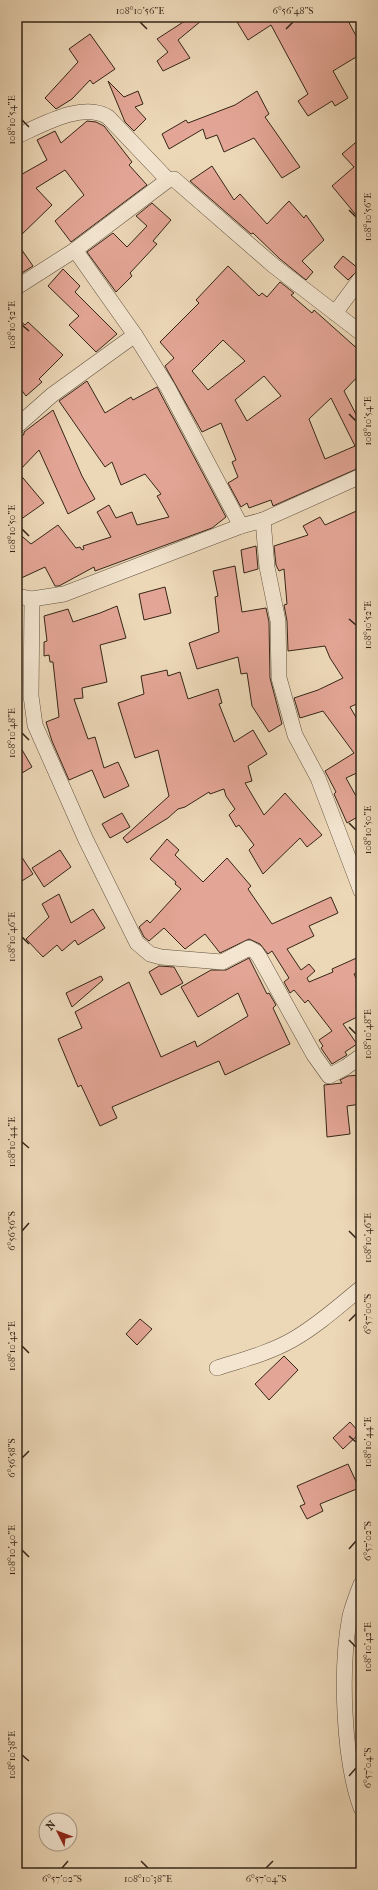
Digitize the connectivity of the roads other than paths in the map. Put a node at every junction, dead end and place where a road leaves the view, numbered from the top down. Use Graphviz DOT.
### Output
graph roads {
  1 [pos="17,136"];
  2 [pos="168,180"];
  3 [pos="75,250"];
  4 [pos="361,278"];
  5 [pos="17,287"];
  6 [pos="335,313"];
  7 [pos="361,333"];
  8 [pos="135,335"];
  9 [pos="17,426"];
  10 [pos="361,476"];
  11 [pos="263,520"];
  12 [pos="241,526"];
  13 [pos="24,598"];
  14 [pos="361,891"];
  15 [pos="361,1056"];
  16 [pos="361,1288"];
  17 [pos="217,1368"];
  18 [pos="361,1584"];
  19 [pos="361,1808"];
  1 -- 2 [label="street"];
  2 -- 3 [label="street"];
  2 -- 6 [label="street"];
  3 -- 5 [label="street"];
  3 -- 8 [label="street"];
  4 -- 6 [label="street"];
  6 -- 7 [label="street"];
  8 -- 9 [label="street"];
  8 -- 12 [label="street"];
  10 -- 11 [label="street"];
  11 -- 12 [label="street"];
  11 -- 14 [label="street"];
  12 -- 13 [label="street"];
  13 -- 15 [label="street"];
  16 -- 17 [label="street"];
  18 -- 19 [label="street"];
}
